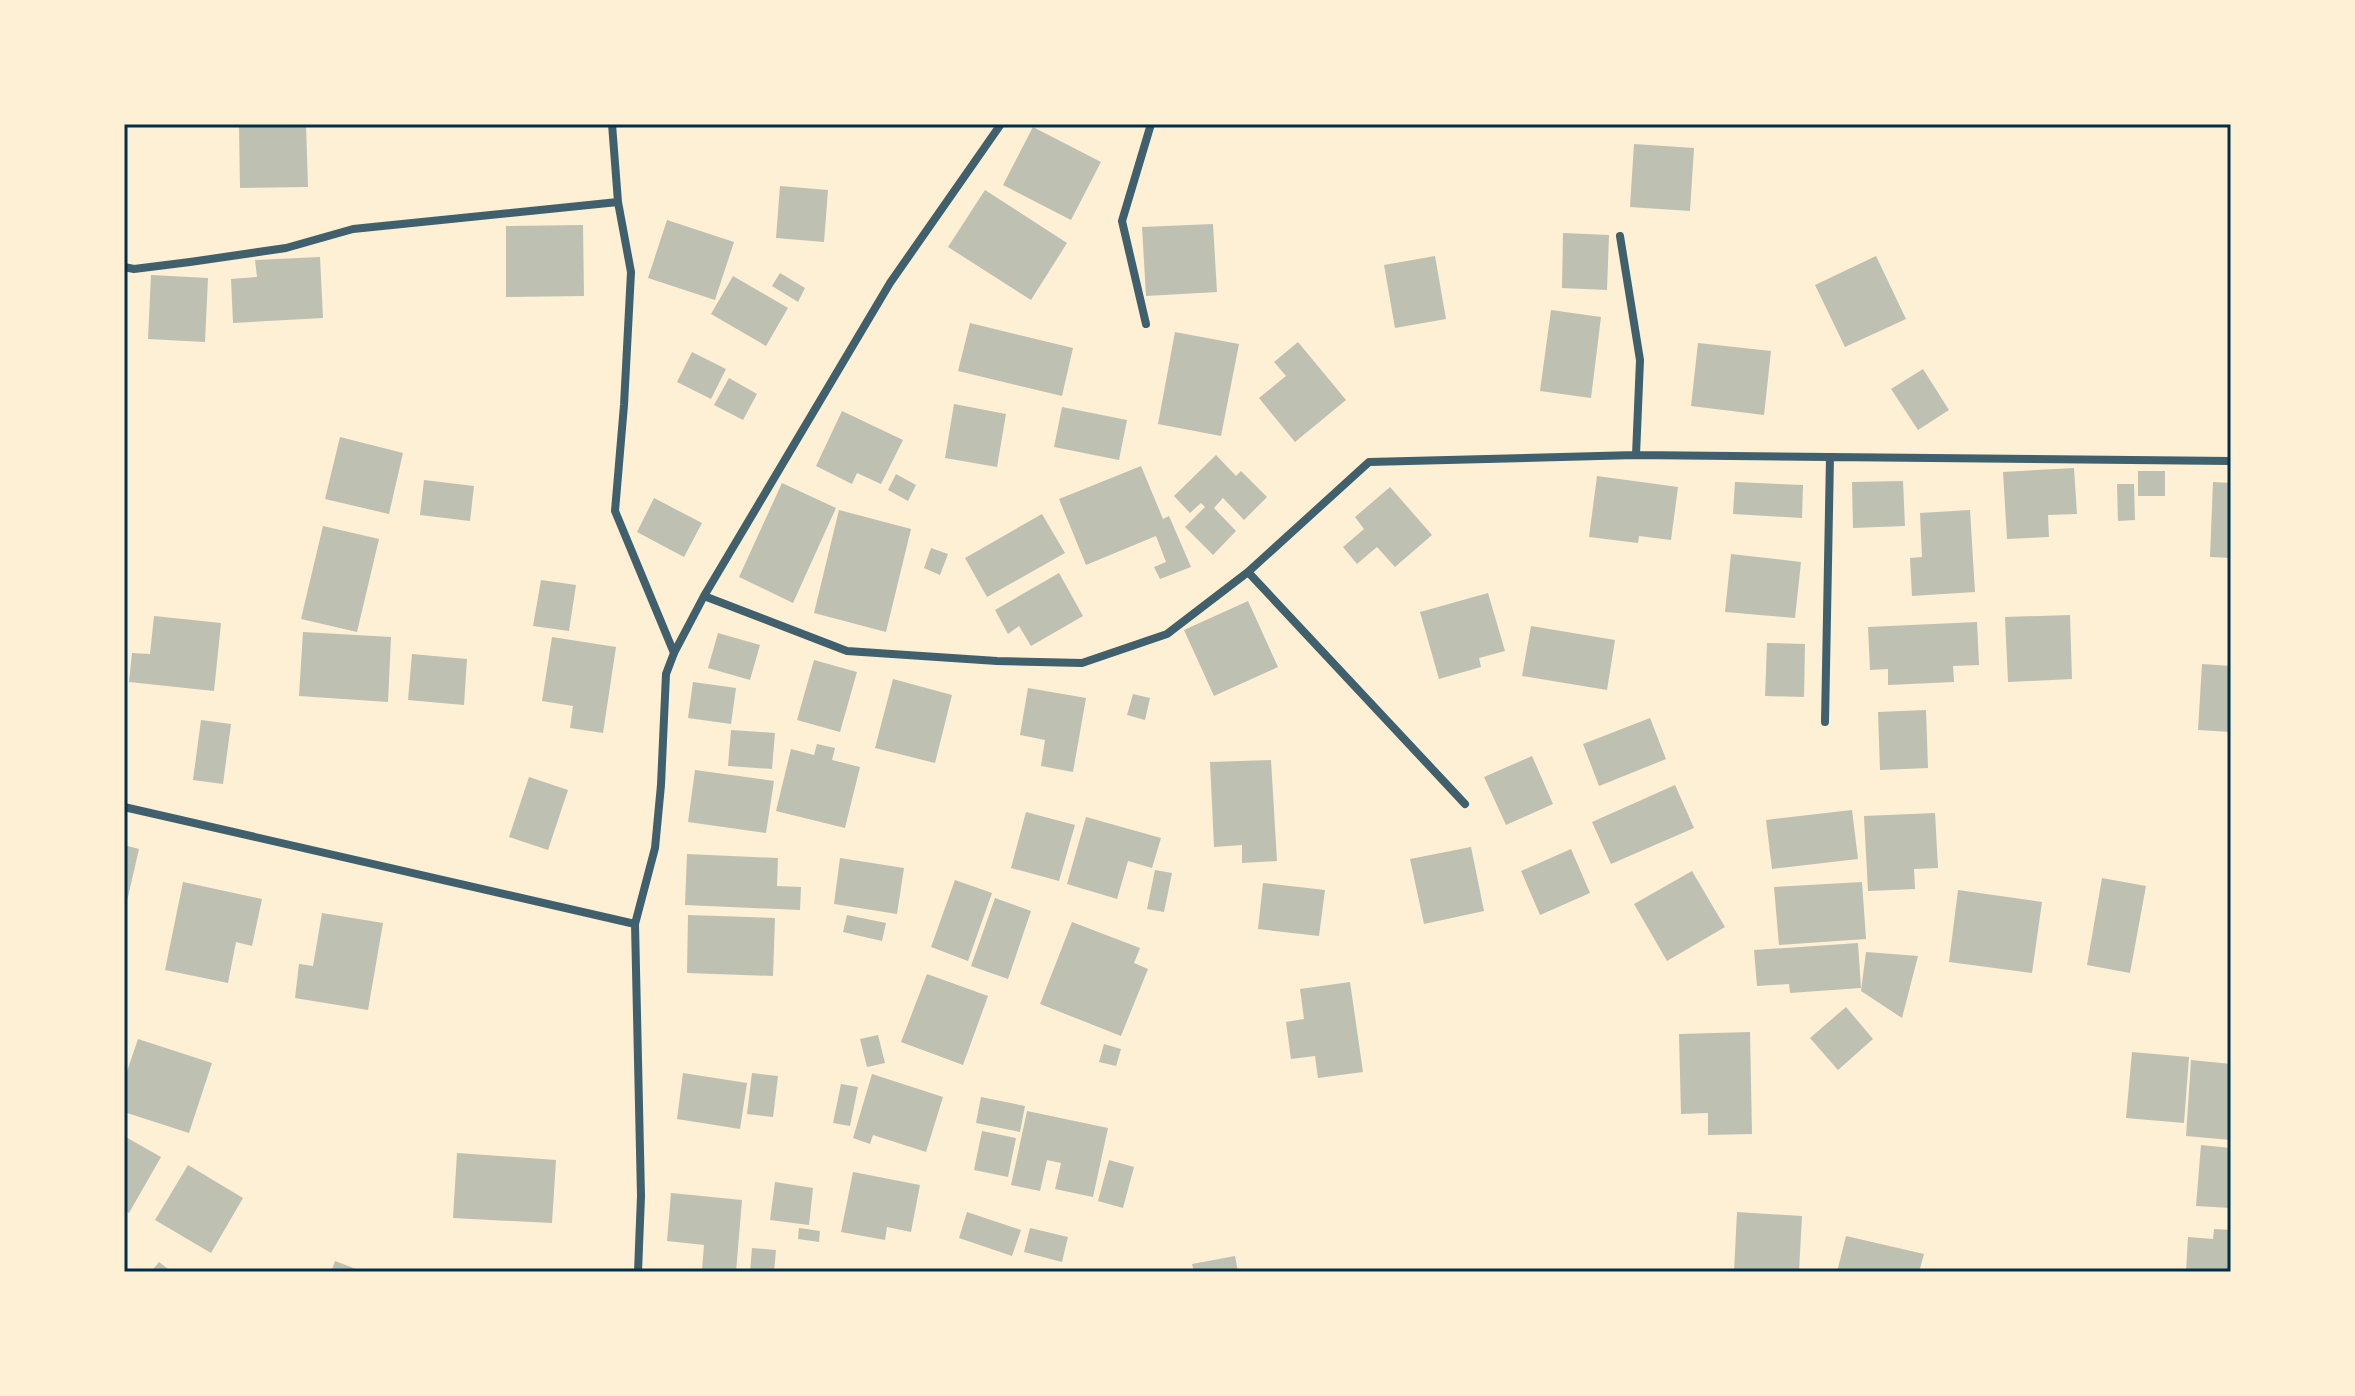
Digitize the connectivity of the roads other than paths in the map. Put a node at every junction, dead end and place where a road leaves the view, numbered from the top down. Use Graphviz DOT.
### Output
graph roads {
  1 [pos="612,124"];
  2 [pos="1001,124"];
  3 [pos="1151,124"];
  4 [pos="618,202"];
  5 [pos="1620,236"];
  6 [pos="124,267"];
  7 [pos="1146,324"];
  8 [pos="1636,455"];
  9 [pos="1830,457"];
  10 [pos="2231,461"];
  11 [pos="1248,572"];
  12 [pos="704,596"];
  13 [pos="674,653"];
  14 [pos="1825,722"];
  15 [pos="1465,804"];
  16 [pos="124,807"];
  17 [pos="635,924"];
  18 [pos="638,1272"];
  1 -- 4 [label="street"];
  2 -- 12 [label="street"];
  3 -- 7 [label="street"];
  4 -- 6 [label="street"];
  4 -- 13 [label="street"];
  5 -- 8 [label="street"];
  8 -- 9 [label="street"];
  8 -- 11 [label="street"];
  9 -- 10 [label="street"];
  9 -- 14 [label="street"];
  11 -- 12 [label="street"];
  11 -- 15 [label="street"];
  12 -- 13 [label="street"];
  13 -- 17 [label="street"];
  16 -- 17 [label="street"];
  17 -- 18 [label="street"];
}
